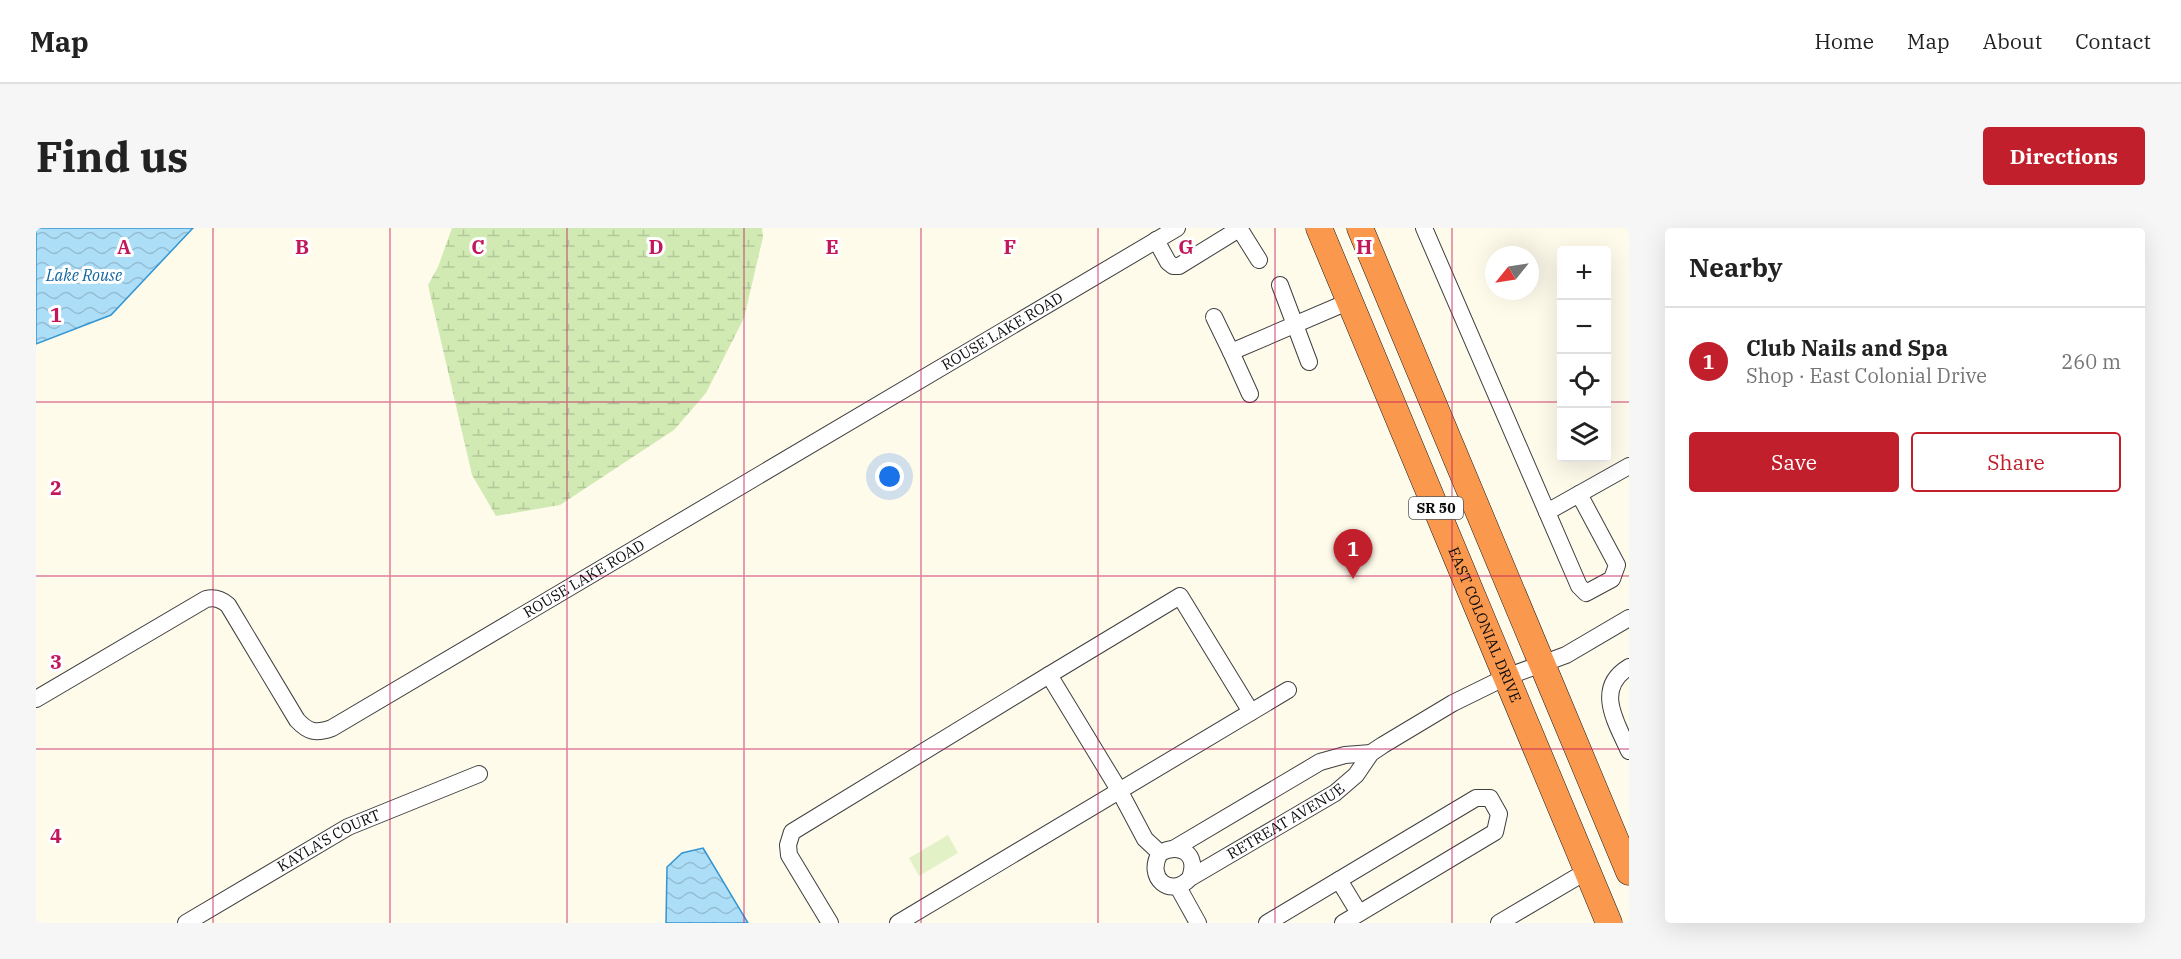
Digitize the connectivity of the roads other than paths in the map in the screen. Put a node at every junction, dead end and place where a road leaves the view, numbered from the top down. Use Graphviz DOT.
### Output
graph roads {
  1 [pos="1177,228"];
  2 [pos="1239,228"];
  3 [pos="1319,228"];
  4 [pos="1360,228"];
  5 [pos="1424,228"];
  6 [pos="1156,240"];
  7 [pos="1259,260"];
  8 [pos="1280,285"];
  9 [pos="1350,301"];
  10 [pos="1215,316"];
  11 [pos="1294,324"];
  12 [pos="1231,352"];
  13 [pos="1309,362"];
  14 [pos="1250,394"];
  15 [pos="1629,466"];
  16 [pos="1579,494"];
  17 [pos="1547,512"];
  18 [pos="1629,618"];
  19 [pos="1542,664"];
  20 [pos="1629,667"];
  21 [pos="1049,675"];
  22 [pos="1506,677"];
  23 [pos="1288,690"];
  24 [pos="36,699"];
  25 [pos="1251,712"];
  26 [pos="1629,751"];
  27 [pos="1371,753"];
  28 [pos="479,774"];
  29 [pos="1119,790"];
  30 [pos="1167,850"];
  31 [pos="1587,871"];
  32 [pos="1629,872"];
  33 [pos="1339,880"];
  34 [pos="1184,882"];
  35 [pos="1359,913"];
  36 [pos="186,923"];
  37 [pos="830,923"];
  38 [pos="898,923"];
  39 [pos="1198,923"];
  40 [pos="1267,923"];
  41 [pos="1343,923"];
  42 [pos="1499,923"];
  43 [pos="1609,923"];
  1 -- 6 [label="street, ROUSE LAKE ROAD"];
  2 -- 6 [label="street"];
  2 -- 7 [label="street"];
  3 -- 9 [label="highway, EAST COLONIAL DRIVE / SR 50"];
  4 -- 19 [label="highway, SR 50"];
  5 -- 17 [label="street"];
  6 -- 24 [label="street, ROUSE LAKE ROAD"];
  8 -- 11 [label="street"];
  9 -- 11 [label="street"];
  9 -- 22 [label="highway, EAST COLONIAL DRIVE / SR 50"];
  10 -- 12 [label="street"];
  11 -- 12 [label="street"];
  11 -- 13 [label="street"];
  12 -- 14 [label="street"];
  15 -- 16 [label="street"];
  16 -- 17 [label="street"];
  16 -- 17 [label="street"];
  18 -- 19 [label="street, RETREAT AVENUE"];
  19 -- 22 [label="street, RETREAT AVENUE"];
  19 -- 32 [label="highway, SR 50"];
  20 -- 26 [label="street"];
  21 -- 25 [label="street"];
  21 -- 29 [label="street"];
  21 -- 37 [label="street"];
  22 -- 27 [label="street, RETREAT AVENUE"];
  22 -- 31 [label="highway, EAST COLONIAL DRIVE / SR 50"];
  23 -- 25 [label="street"];
  25 -- 29 [label="street"];
  27 -- 30 [label="street, RETREAT AVENUE"];
  27 -- 34 [label="street, RETREAT AVENUE"];
  28 -- 36 [label="street, KAYLA'S COURT"];
  29 -- 30 [label="street"];
  29 -- 38 [label="street"];
  30 -- 34 [label="street"];
  30 -- 34 [label="street"];
  31 -- 42 [label="street"];
  31 -- 43 [label="highway, EAST COLONIAL DRIVE / SR 50"];
  33 -- 35 [label="street"];
  33 -- 35 [label="street"];
  33 -- 40 [label="street"];
  34 -- 39 [label="street"];
  35 -- 41 [label="street"];
}
